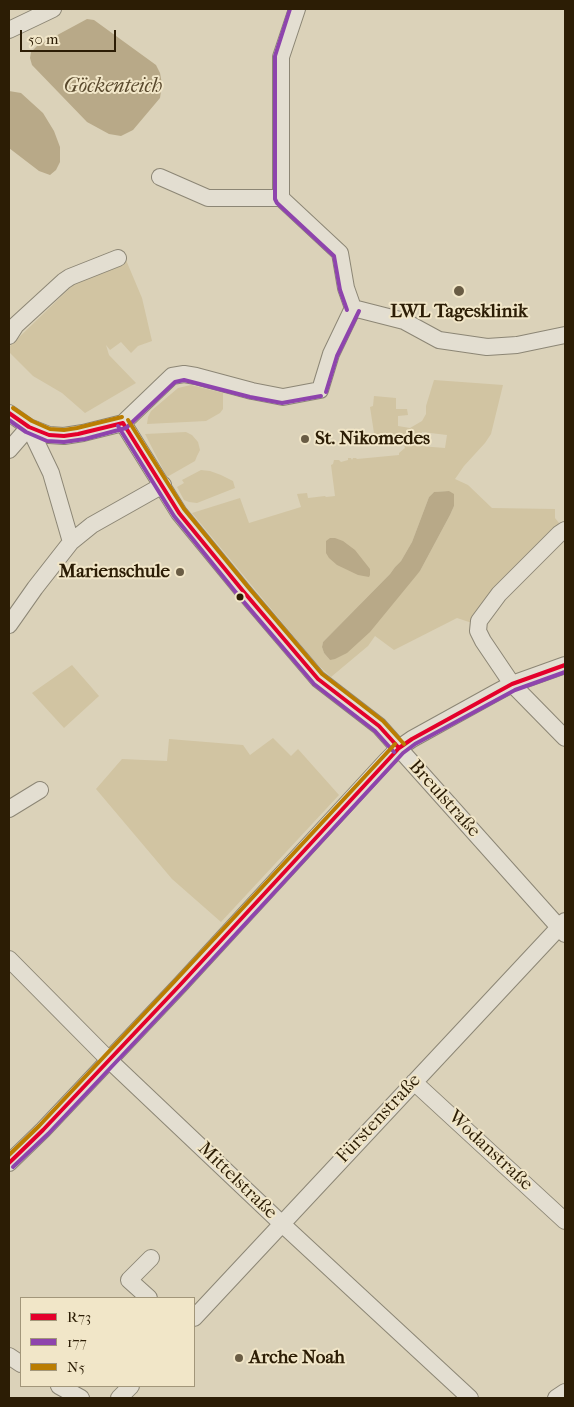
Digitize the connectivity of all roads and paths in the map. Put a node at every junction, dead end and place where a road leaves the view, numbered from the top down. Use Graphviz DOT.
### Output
graph roads {
  1 [pos="53,9"];
  2 [pos="297,9"];
  3 [pos="9,30"];
  4 [pos="160,178"];
  5 [pos="281,198"];
  6 [pos="118,258"];
  7 [pos="353,308"];
  8 [pos="9,336"];
  9 [pos="565,336"];
  10 [pos="9,413"];
  11 [pos="123,423"];
  12 [pos="29,427"];
  13 [pos="9,450"];
  14 [pos="163,485"];
  15 [pos="565,530"];
  16 [pos="71,542"];
  17 [pos="9,625"];
  18 [pos="565,664"];
  19 [pos="512,684"];
  20 [pos="565,738"];
  21 [pos="399,748"];
  22 [pos="40,790"];
  23 [pos="9,809"];
  24 [pos="563,928"];
  25 [pos="9,959"];
  26 [pos="109,1060"];
  27 [pos="414,1082"];
  28 [pos="9,1163"];
  29 [pos="565,1221"];
  30 [pos="281,1223"];
  31 [pos="151,1258"];
  32 [pos="148,1297"];
  33 [pos="195,1317"];
  34 [pos="9,1356"];
  35 [pos="20,1363"];
  36 [pos="61,1387"];
  37 [pos="130,1387"];
  38 [pos="565,1392"];
  39 [pos="81,1398"];
  40 [pos="119,1398"];
  41 [pos="470,1398"];
  42 [pos="556,1398"];
  1 -- 3 [label="street"];
  2 -- 5 [label="street"];
  4 -- 5 [label="street"];
  5 -- 7 [label="street"];
  6 -- 8 [label="street"];
  7 -- 9 [label="street"];
  7 -- 11 [label="street"];
  10 -- 12 [label="street"];
  11 -- 12 [label="street"];
  11 -- 14 [label="street, Breulstraße"];
  12 -- 13 [label="street"];
  12 -- 16 [label="street"];
  14 -- 16 [label="street"];
  14 -- 21 [label="street, Breulstraße"];
  15 -- 19 [label="street"];
  16 -- 17 [label="street"];
  18 -- 19 [label="street"];
  19 -- 20 [label="street"];
  19 -- 21 [label="street"];
  21 -- 24 [label="street, Breulstraße"];
  21 -- 26 [label="street"];
  22 -- 23 [label="street"];
  24 -- 27 [label="street, Fürstenstraße"];
  25 -- 26 [label="street, Mittelstraße"];
  26 -- 28 [label="street"];
  26 -- 30 [label="street, Mittelstraße"];
  27 -- 29 [label="street, Wodanstraße"];
  27 -- 30 [label="street, Fürstenstraße"];
  30 -- 33 [label="street, Fürstenstraße"];
  30 -- 41 [label="street, Mittelstraße"];
  31 -- 32 [label="street"];
  34 -- 35 [label="street"];
  36 -- 39 [label="street"];
  37 -- 40 [label="street"];
  38 -- 42 [label="street"];
}
